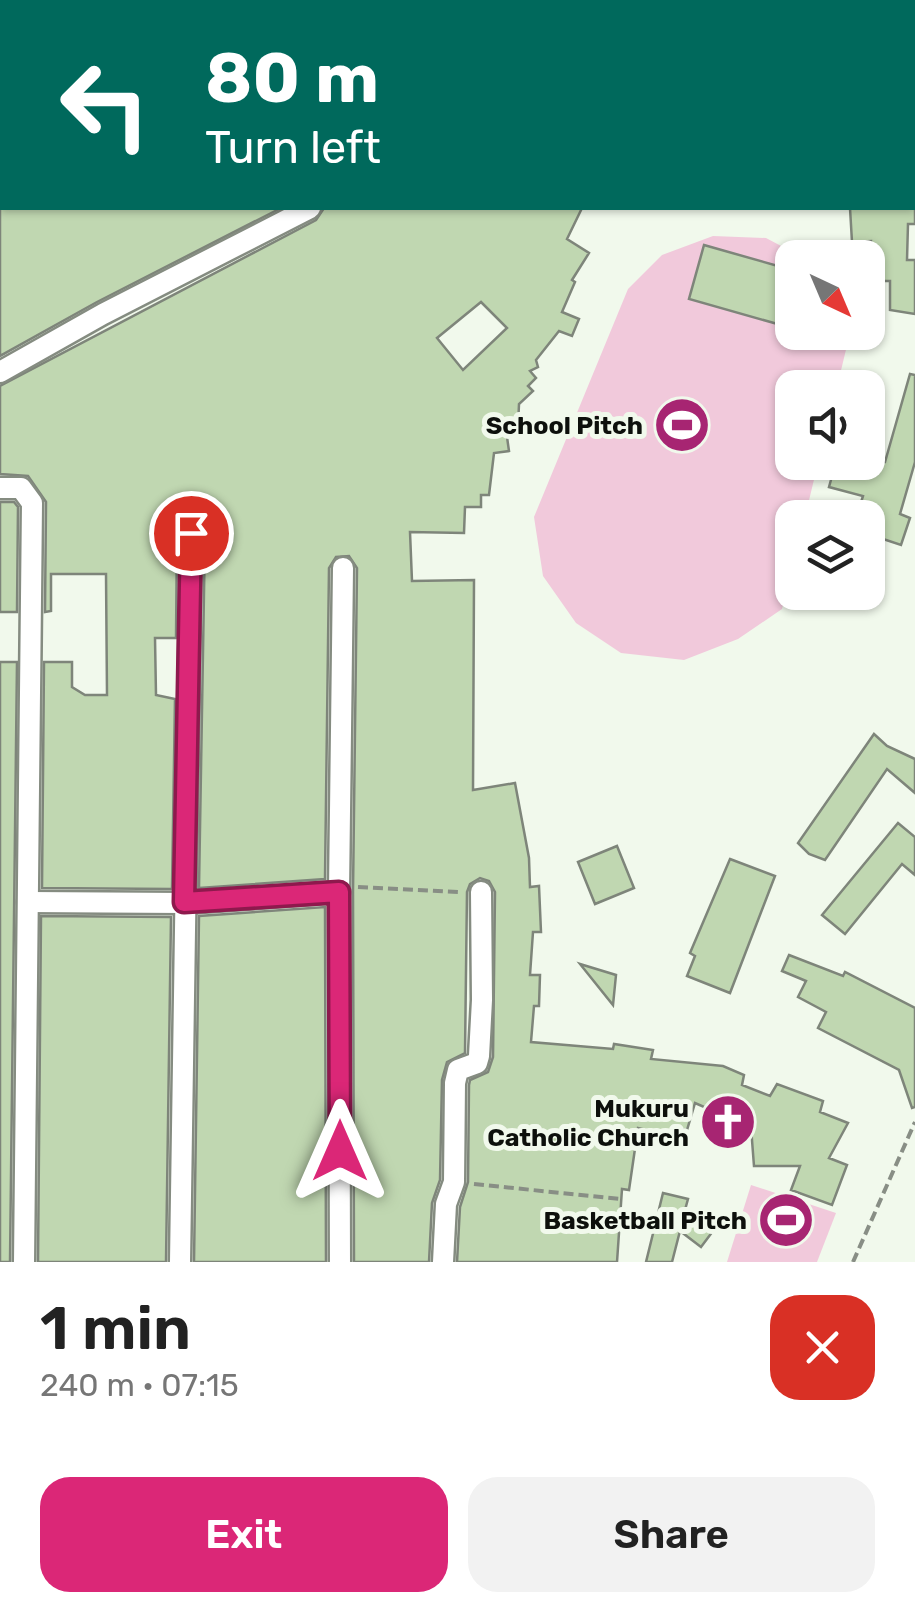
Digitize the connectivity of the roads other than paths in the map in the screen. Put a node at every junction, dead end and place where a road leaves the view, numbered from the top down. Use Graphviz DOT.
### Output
graph roads {
  1 [pos="306,210"];
  2 [pos="0,372"];
  3 [pos="0,488"];
  4 [pos="191,533"];
  5 [pos="343,568"];
  6 [pos="349,889"];
  7 [pos="481,892"];
  8 [pos="28,902"];
  9 [pos="184,902"];
  10 [pos="24,1262"];
  11 [pos="180,1262"];
  12 [pos="340,1262"];
  13 [pos="443,1262"];
  1 -- 2 [label="street"];
  3 -- 8 [label="street"];
  4 -- 9 [label="street"];
  5 -- 6 [label="street"];
  6 -- 9 [label="street"];
  6 -- 12 [label="street"];
  7 -- 13 [label="street"];
  8 -- 9 [label="street"];
  8 -- 10 [label="street"];
  9 -- 11 [label="street"];
}
